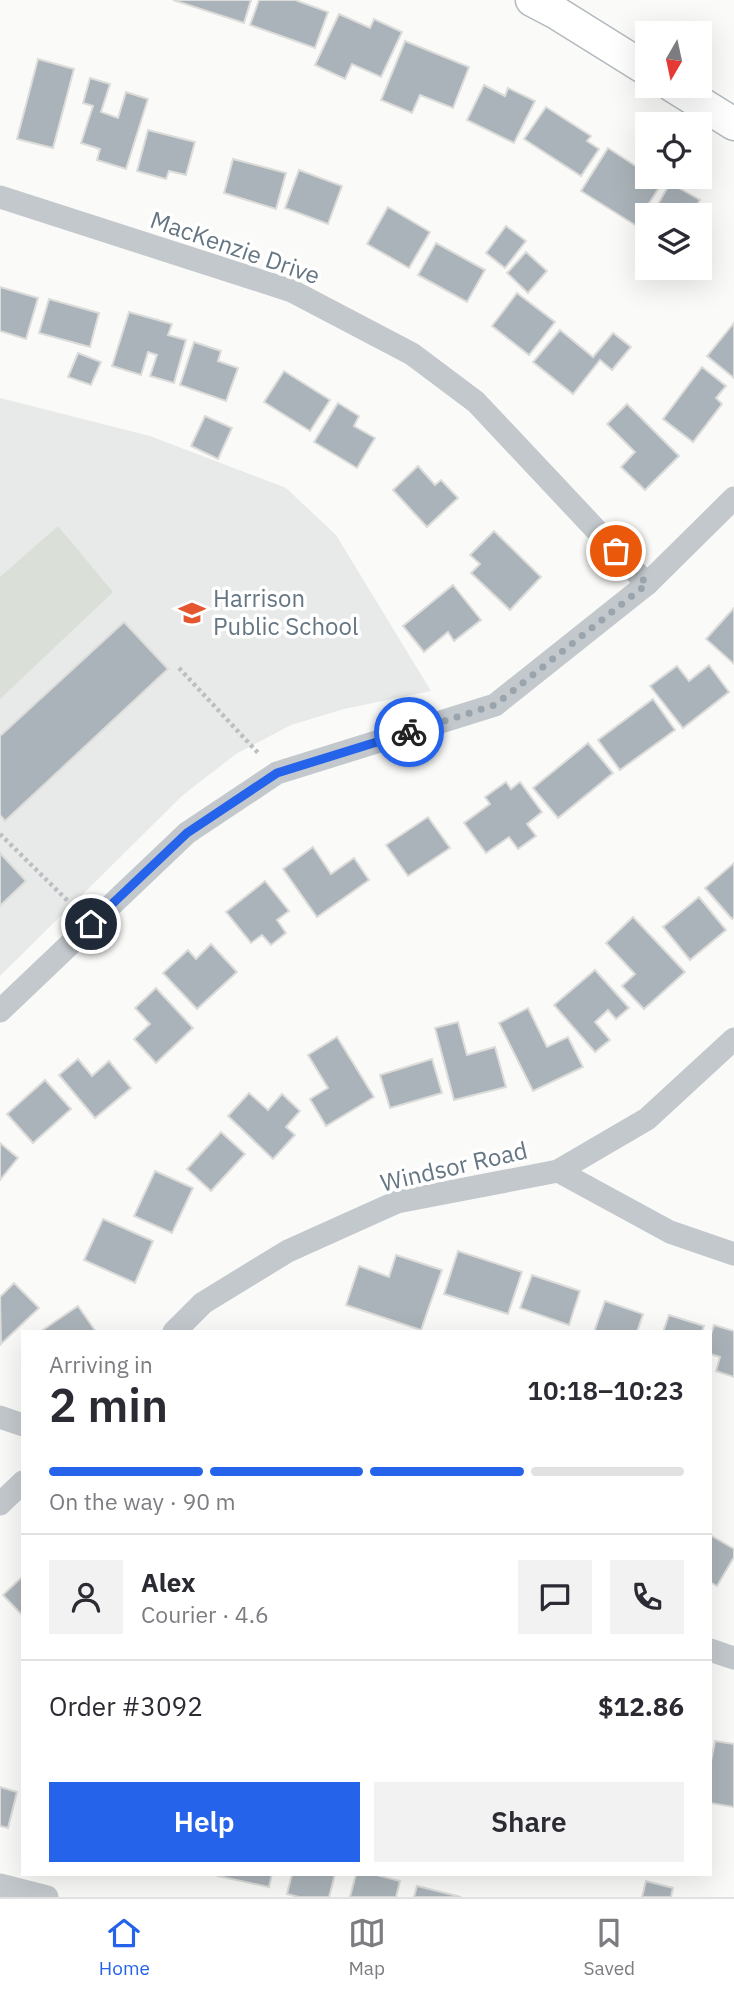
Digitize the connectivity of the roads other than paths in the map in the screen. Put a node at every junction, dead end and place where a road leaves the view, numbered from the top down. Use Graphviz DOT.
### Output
graph roads {
  1 [pos="550,4"];
  2 [pos="635,61"];
  3 [pos="692,98"];
  4 [pos="734,124"];
  5 [pos="0,197"];
  6 [pos="734,498"];
  7 [pos="647,584"];
  8 [pos="0,1011"];
  9 [pos="734,1039"];
  10 [pos="558,1171"];
  11 [pos="734,1254"];
  12 [pos="176,1330"];
  13 [pos="0,1417"];
  14 [pos="21,1424"];
  15 [pos="21,1484"];
  16 [pos="0,1504"];
  17 [pos="712,1651"];
  18 [pos="734,1658"];
  19 [pos="0,1885"];
  20 [pos="47,1897"];
  1 -- 2 [label="street"];
  3 -- 4 [label="street"];
  5 -- 7 [label="street, MacKenzie Drive"];
  6 -- 7 [label="street"];
  7 -- 8 [label="street"];
  9 -- 10 [label="street, Windsor Road"];
  10 -- 11 [label="street"];
  10 -- 12 [label="street, Windsor Road"];
  13 -- 14 [label="street"];
  15 -- 16 [label="street"];
  17 -- 18 [label="street"];
  19 -- 20 [label="street"];
}
